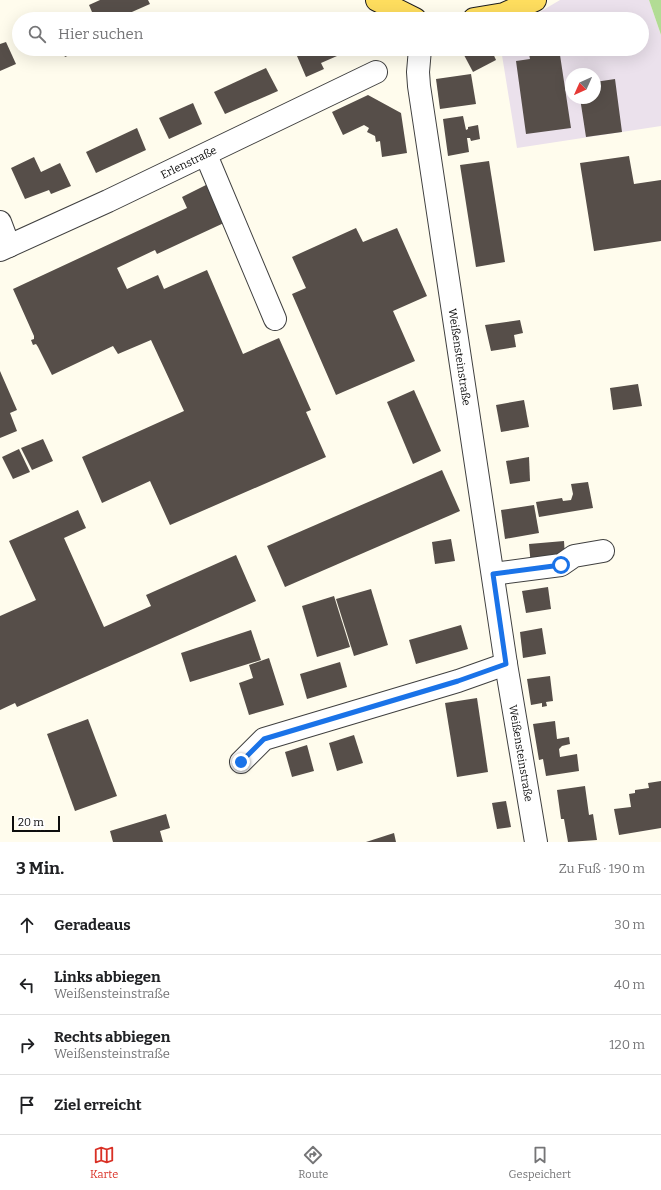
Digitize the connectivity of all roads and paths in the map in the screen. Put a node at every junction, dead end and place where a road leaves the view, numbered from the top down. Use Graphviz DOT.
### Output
graph roads {
  1 [pos="377,0"];
  2 [pos="535,0"];
  3 [pos="401,12"];
  4 [pos="508,12"];
  5 [pos="419,56"];
  6 [pos="376,72"];
  7 [pos="206,155"];
  8 [pos="0,222"];
  9 [pos="4,248"];
  10 [pos="275,320"];
  11 [pos="603,552"];
  12 [pos="493,574"];
  13 [pos="506,664"];
  14 [pos="241,762"];
  15 [pos="536,842"];
  1 -- 3 [label="main road"];
  2 -- 4 [label="main road"];
  5 -- 12 [label="street, Weißensteinstraße"];
  6 -- 7 [label="street, Erlenstraße"];
  7 -- 9 [label="street, Erlenstraße"];
  7 -- 10 [label="street"];
  8 -- 9 [label="street"];
  11 -- 12 [label="street"];
  12 -- 13 [label="street, Weißensteinstraße"];
  13 -- 14 [label="street"];
  13 -- 15 [label="street, Weißensteinstraße"];
}
